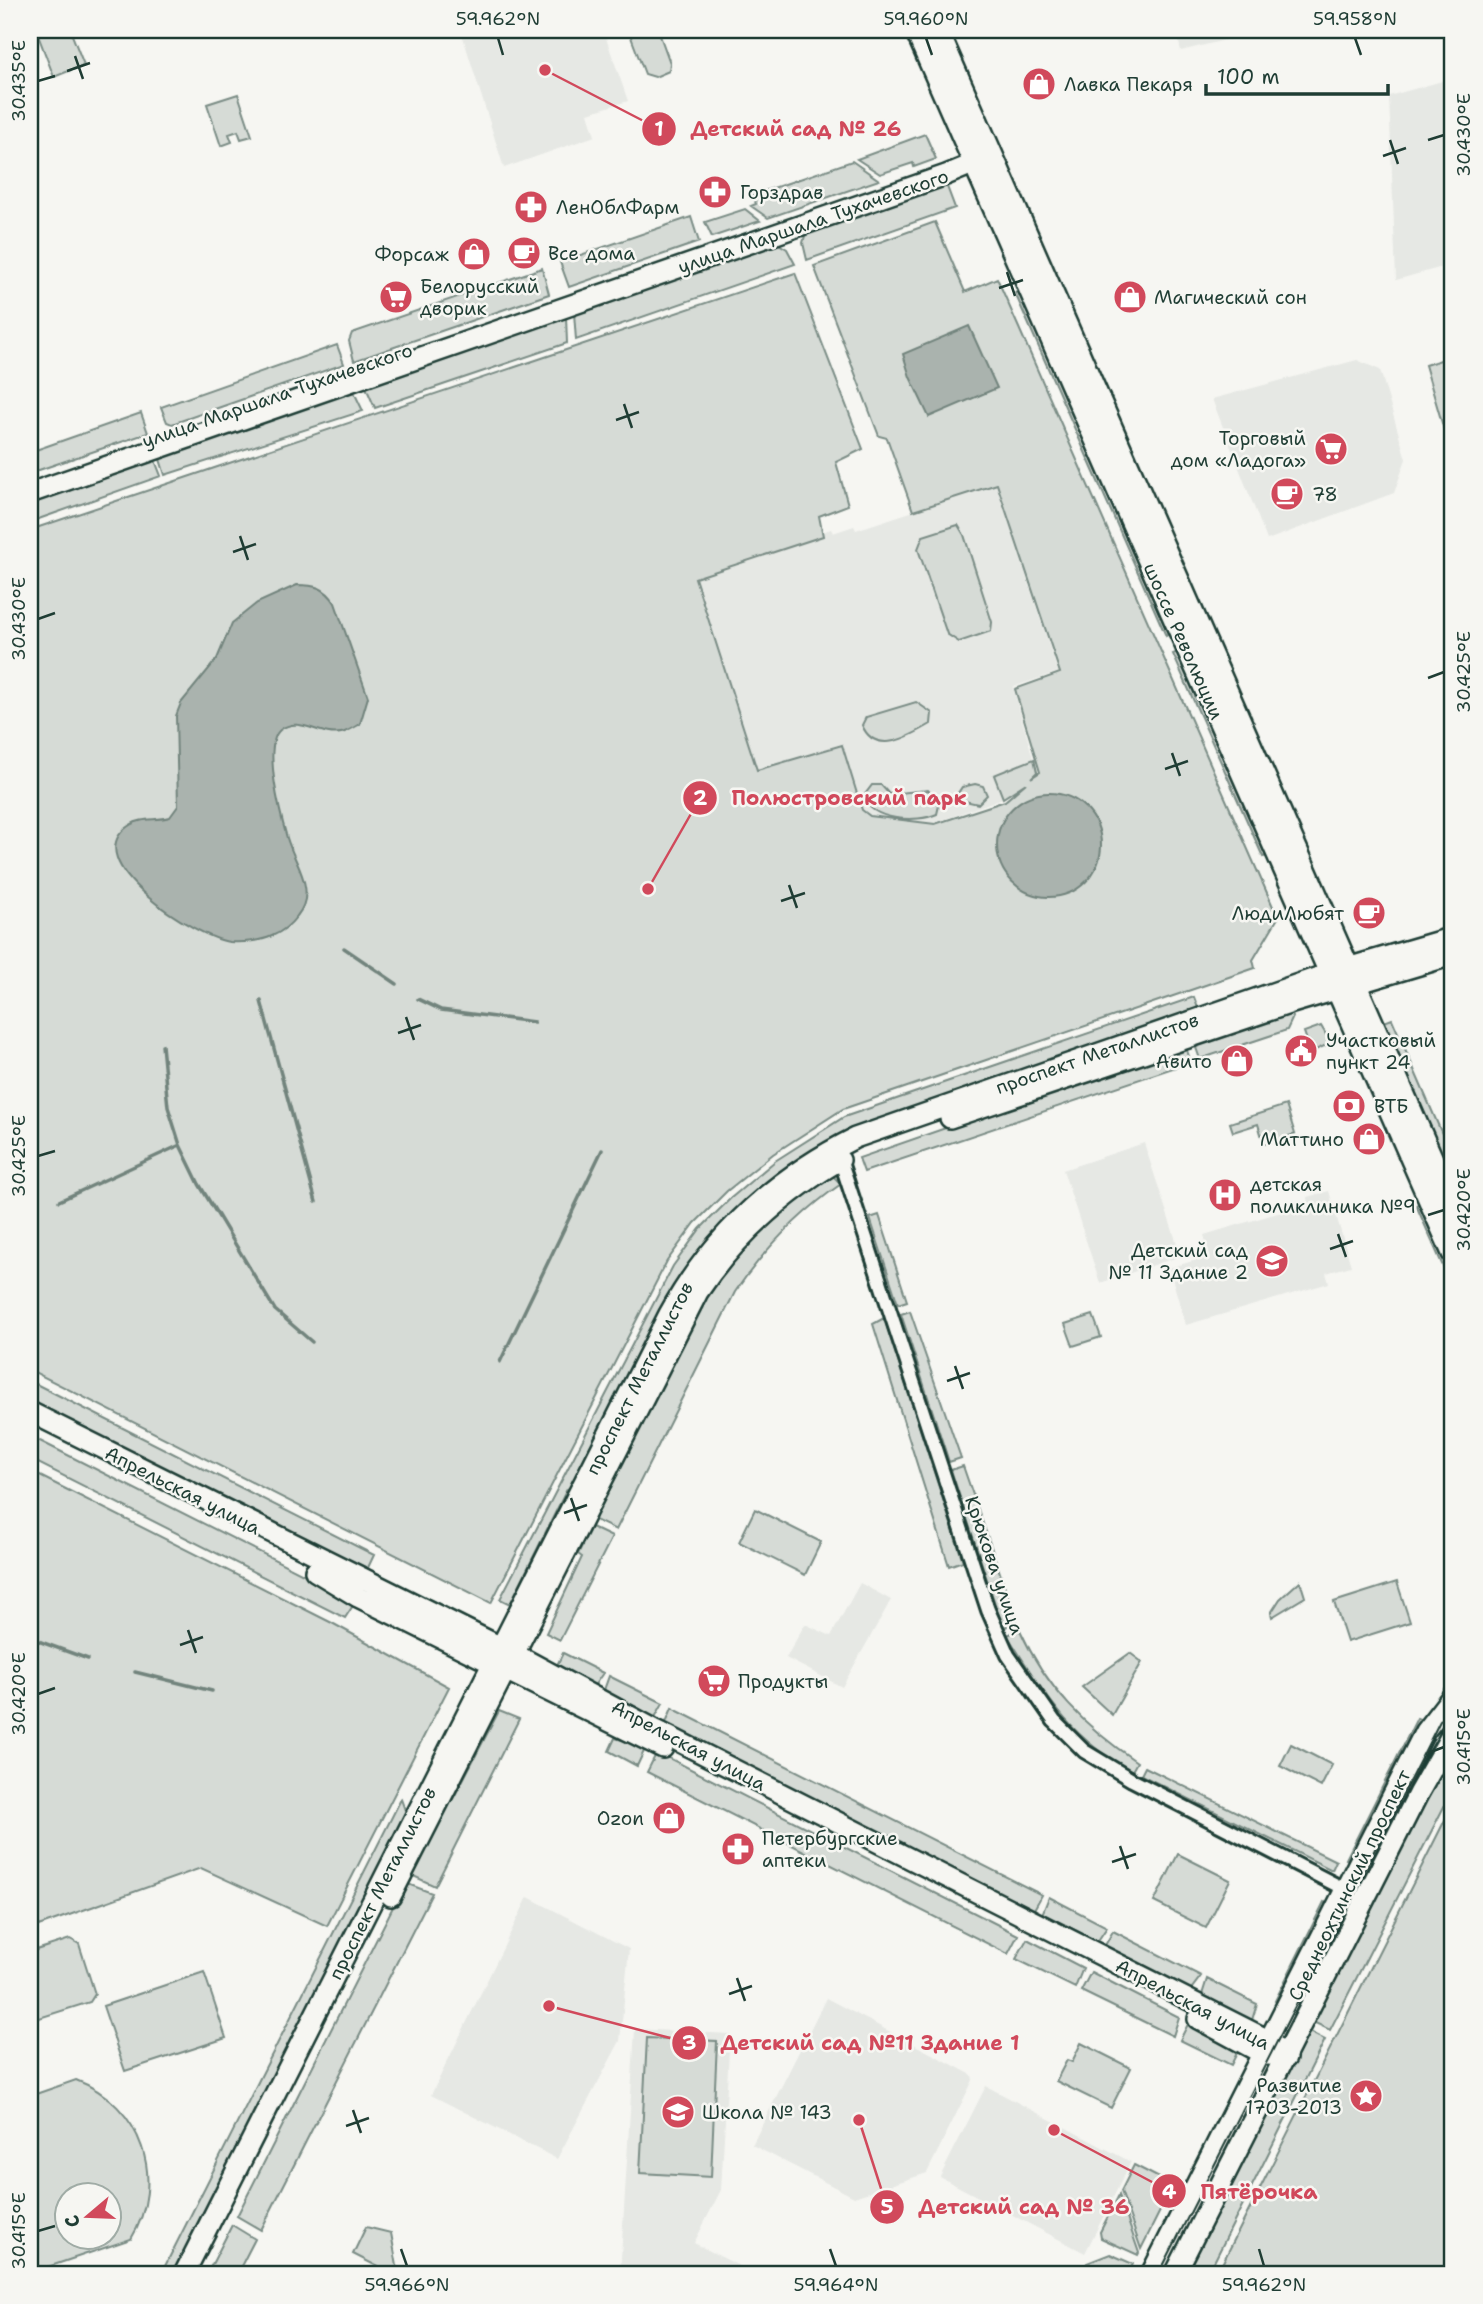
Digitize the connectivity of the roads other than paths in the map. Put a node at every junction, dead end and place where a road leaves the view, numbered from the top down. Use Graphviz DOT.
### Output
graph roads {
  1 [pos="916,30"];
  2 [pos="937,30"];
  3 [pos="978,155"];
  4 [pos="30,480"];
  5 [pos="30,493"];
  6 [pos="1453,937"];
  7 [pos="1453,955"];
  8 [pos="1343,979"];
  9 [pos="838,1153"];
  10 [pos="1453,1207"];
  11 [pos="1453,1253"];
  12 [pos="30,1412"];
  13 [pos="30,1427"];
  14 [pos="503,1659"];
  15 [pos="1453,1695"];
  16 [pos="1453,1732"];
  17 [pos="1346,1890"];
  18 [pos="1366,1900"];
  19 [pos="1266,2047"];
  20 [pos="1286,2059"];
  21 [pos="184,2274"];
  22 [pos="199,2274"];
  23 [pos="1151,2274"];
  24 [pos="1175,2274"];
  1 -- 3 [label="main road, шоссе Революции"];
  2 -- 3 [label="main road, шоссе Революции"];
  3 -- 4 [label="street, улица Маршала Тухачевского"];
  3 -- 5 [label="street, улица Маршала Тухачевского"];
  3 -- 8 [label="main road, шоссе Революции"];
  6 -- 8 [label="street, проспект Металлистов"];
  7 -- 8 [label="street, проспект Металлистов"];
  8 -- 9 [label="street, проспект Металлистов"];
  8 -- 10 [label="main road, шоссе Революции"];
  8 -- 11 [label="main road, шоссе Революции"];
  9 -- 14 [label="street, проспект Металлистов"];
  9 -- 17 [label="street, Крюкова улица"];
  12 -- 14 [label="street, Апрельская улица"];
  13 -- 14 [label="street, Апрельская улица"];
  14 -- 19 [label="street, Апрельская улица"];
  14 -- 21 [label="street, проспект Металлистов"];
  14 -- 22 [label="street, проспект Металлистов"];
  15 -- 17 [label="street, Среднеохтинский проспект"];
  16 -- 18 [label="street, Среднеохтинский проспект"];
  17 -- 18 [label="street, Крюкова улица"];
  17 -- 19 [label="street, Среднеохтинский проспект"];
  18 -- 20 [label="street, Среднеохтинский проспект"];
  19 -- 20 [label="street, Апрельская улица"];
  19 -- 23 [label="street, Среднеохтинский проспект"];
  20 -- 24 [label="street, Среднеохтинский проспект"];
}
